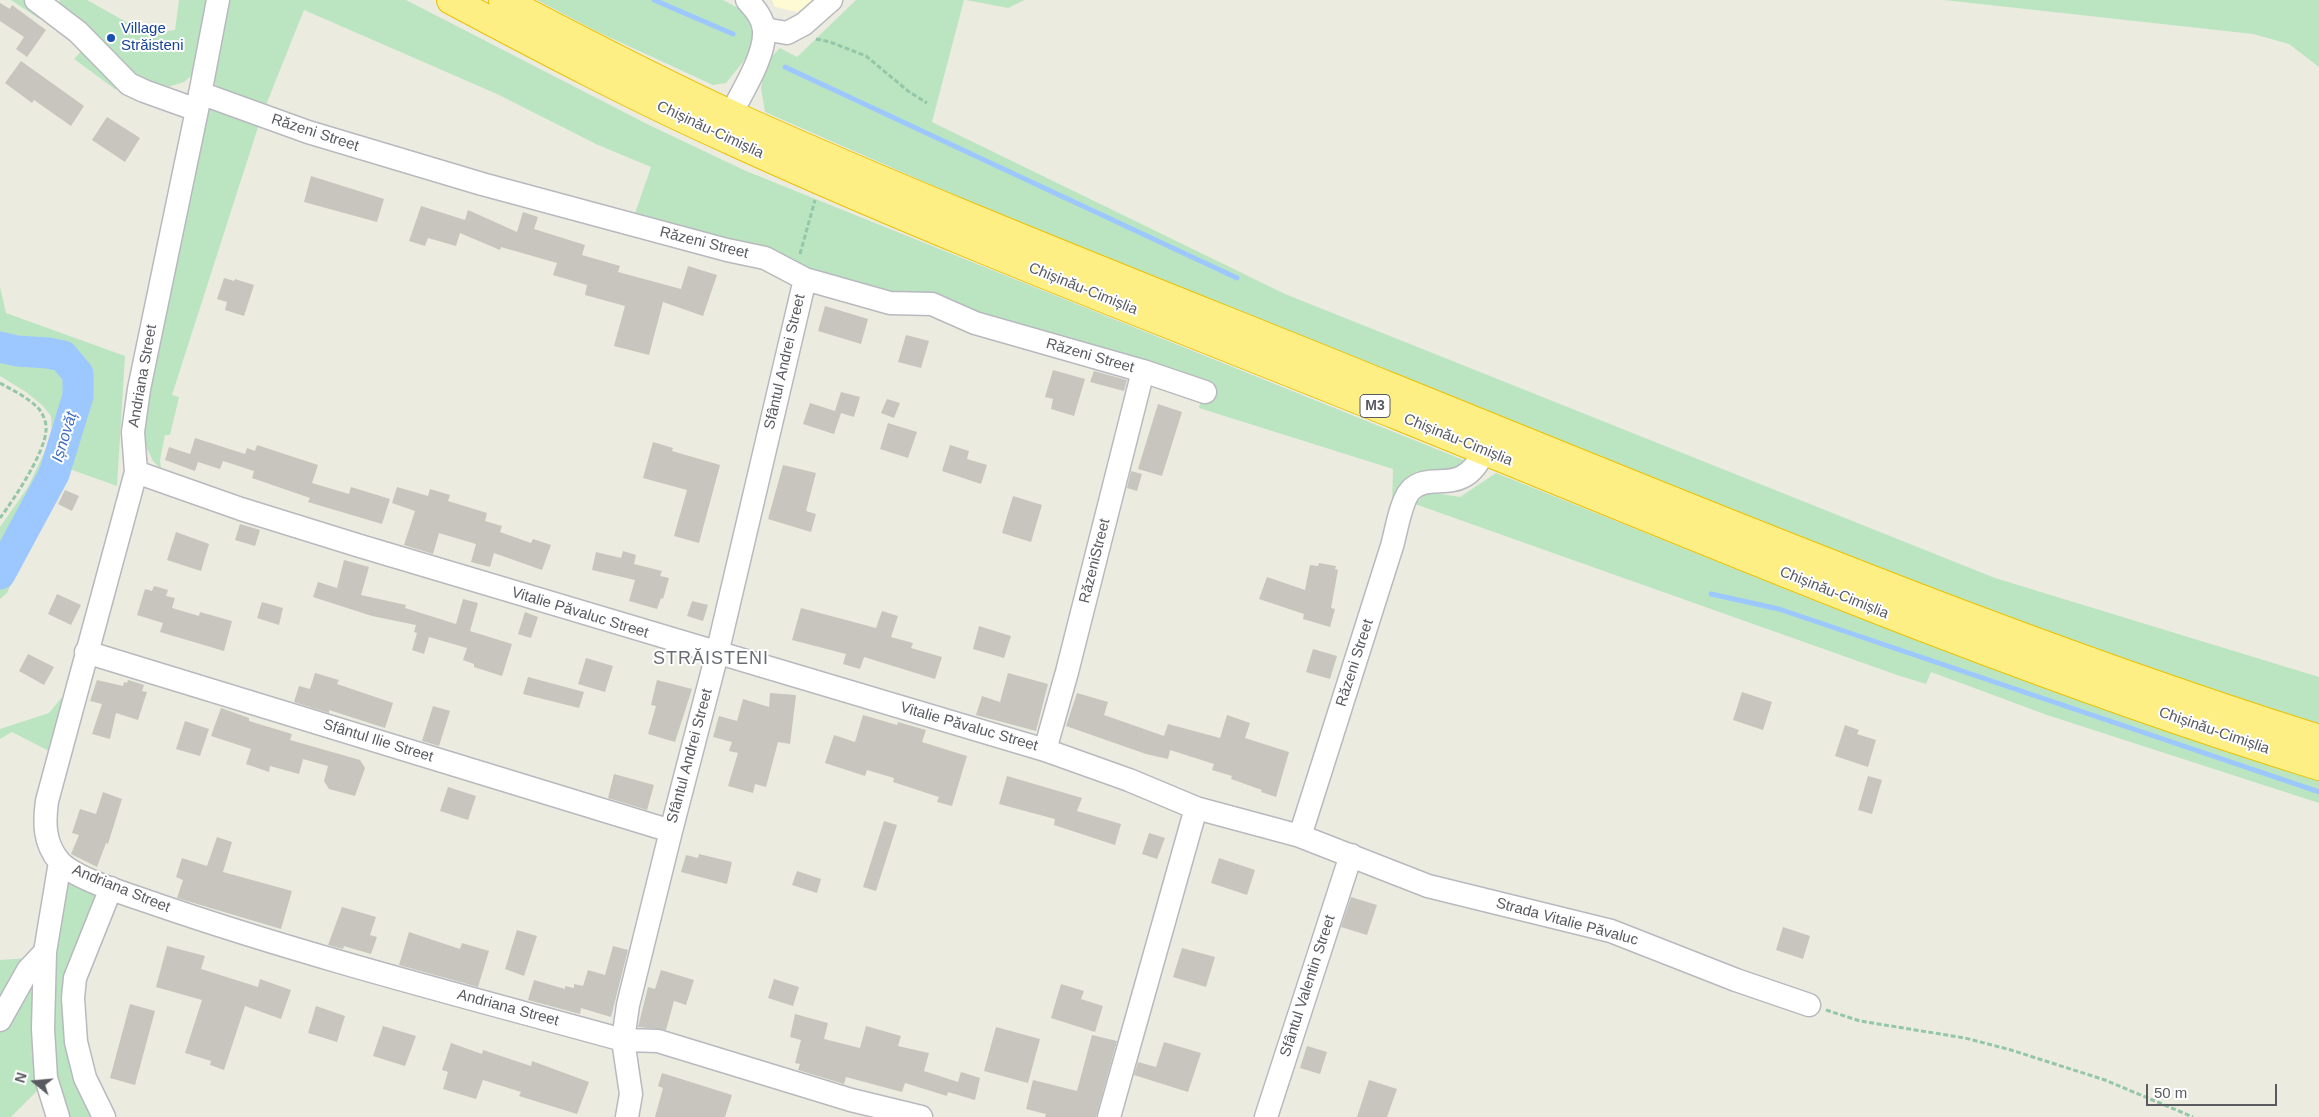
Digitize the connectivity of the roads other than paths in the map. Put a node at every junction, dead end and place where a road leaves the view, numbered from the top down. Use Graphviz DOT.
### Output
graph roads {
  1 [pos="36,0"];
  2 [pos="218,0"];
  3 [pos="451,0"];
  4 [pos="503,0"];
  5 [pos="747,0"];
  6 [pos="831,0"];
  7 [pos="764,29"];
  8 [pos="199,102"];
  9 [pos="731,114"];
  10 [pos="805,279"];
  11 [pos="1142,371"];
  12 [pos="1205,392"];
  13 [pos="1485,451"];
  14 [pos="136,472"];
  15 [pos="86,652"];
  16 [pos="717,654"];
  17 [pos="2319,739"];
  18 [pos="1045,750"];
  19 [pos="2319,766"];
  20 [pos="1196,808"];
  21 [pos="671,831"];
  22 [pos="1300,836"];
  23 [pos="1351,855"];
  24 [pos="60,862"];
  25 [pos="111,888"];
  26 [pos="45,952"];
  27 [pos="1809,1005"];
  28 [pos="0,1020"];
  29 [pos="623,1040"];
  30 [pos="849,1109"];
  31 [pos="58,1117"];
  32 [pos="104,1117"];
  33 [pos="627,1117"];
  34 [pos="921,1117"];
  35 [pos="1110,1117"];
  36 [pos="1266,1117"];
  1 -- 8 [label="street, Răzeni Street"];
  2 -- 8 [label="street, Andriana Street"];
  3 -- 13 [label="highway, Chișinău-Cimișlia / M3"];
  4 -- 9 [label="highway, Chișinău-Cimișlia / M3"];
  5 -- 7 [label="street"];
  6 -- 7 [label="street"];
  7 -- 9 [label="street"];
  8 -- 10 [label="street, Răzeni Street"];
  8 -- 14 [label="street, Andriana Street"];
  9 -- 17 [label="highway, Chișinău-Cimișlia / M3"];
  10 -- 11 [label="street, Răzeni Street"];
  10 -- 16 [label="street, Sfântul Andrei Street"];
  11 -- 12 [label="street, Răzeni Street"];
  11 -- 18 [label="street, RăzeniStreet"];
  13 -- 19 [label="highway, Chișinău-Cimișlia / M3"];
  13 -- 22 [label="street, Răzeni Street"];
  14 -- 15 [label="street, Andriana Street"];
  14 -- 16 [label="street, Vitalie Păvaluc Street"];
  15 -- 21 [label="street, Sfântul Ilie Street"];
  15 -- 24 [label="street, Andriana Street"];
  16 -- 18 [label="street, Vitalie Păvaluc Street"];
  16 -- 21 [label="street, Sfântul Andrei Street"];
  18 -- 20 [label="street, Vitalie Păvaluc Street"];
  20 -- 22 [label="street, Vitalie Păvaluc Street"];
  20 -- 35 [label="street"];
  21 -- 29 [label="street, Sfântul Andrei Street"];
  22 -- 23 [label="street, Vitalie Păvaluc Street"];
  23 -- 27 [label="street, Strada Vitalie Păvaluc"];
  23 -- 36 [label="street, Sfântul Valentin Street"];
  24 -- 25 [label="street, Andriana Street"];
  24 -- 26 [label="street"];
  25 -- 29 [label="street, Andriana Street"];
  25 -- 32 [label="street"];
  26 -- 28 [label="street"];
  26 -- 31 [label="street"];
  29 -- 30 [label="street, Andriana Street"];
  29 -- 33 [label="street, Sfântul Andrei Street"];
  30 -- 34 [label="street, Andriana Street"];
}
